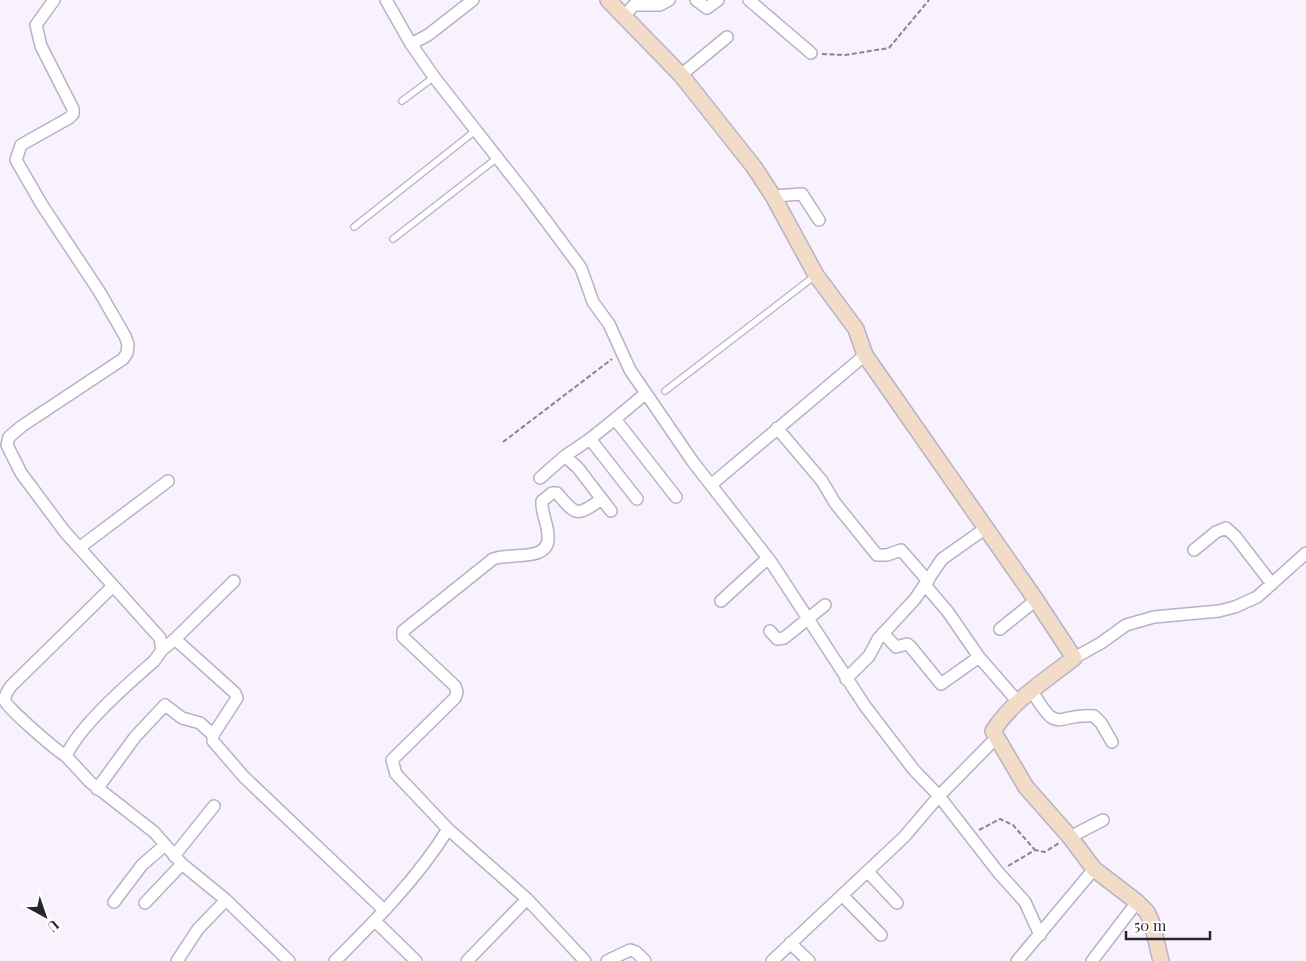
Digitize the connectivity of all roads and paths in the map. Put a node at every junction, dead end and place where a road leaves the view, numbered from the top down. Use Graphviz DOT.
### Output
graph roads {
  1 [pos="54,0"];
  2 [pos="386,0"];
  3 [pos="473,0"];
  4 [pos="669,0"];
  5 [pos="696,0"];
  6 [pos="718,0"];
  7 [pos="749,0"];
  8 [pos="929,0"];
  9 [pos="610,1"];
  10 [pos="623,17"];
  11 [pos="727,37"];
  12 [pos="411,44"];
  13 [pos="811,53"];
  14 [pos="681,75"];
  15 [pos="434,77"];
  16 [pos="402,101"];
  17 [pos="475,131"];
  18 [pos="497,158"];
  19 [pos="773,196"];
  20 [pos="819,220"];
  21 [pos="354,226"];
  22 [pos="394,239"];
  23 [pos="816,275"];
  24 [pos="620,353"];
  25 [pos="865,355"];
  26 [pos="665,391"];
  27 [pos="645,394"];
  28 [pos="616,419"];
  29 [pos="777,428"];
  30 [pos="590,439"];
  31 [pos="503,442"];
  32 [pos="565,456"];
  33 [pos="540,478"];
  34 [pos="168,481"];
  35 [pos="712,484"];
  36 [pos="676,497"];
  37 [pos="637,498"];
  38 [pos="602,499"];
  39 [pos="611,511"];
  40 [pos="986,528"];
  41 [pos="79,548"];
  42 [pos="1194,550"];
  43 [pos="1306,554"];
  44 [pos="768,558"];
  45 [pos="234,581"];
  46 [pos="926,583"];
  47 [pos="1272,584"];
  48 [pos="112,587"];
  49 [pos="1036,600"];
  50 [pos="721,601"];
  51 [pos="824,605"];
  52 [pos="808,621"];
  53 [pos="1000,629"];
  54 [pos="770,631"];
  55 [pos="883,633"];
  56 [pos="175,639"];
  57 [pos="162,650"];
  58 [pos="979,658"];
  59 [pos="1074,658"];
  60 [pos="846,679"];
  61 [pos="1032,691"];
  62 [pos="1018,702"];
  63 [pos="213,735"];
  64 [pos="996,738"];
  65 [pos="1112,742"];
  66 [pos="66,756"];
  67 [pos="97,788"];
  68 [pos="939,796"];
  69 [pos="214,806"];
  70 [pos="1103,820"];
  71 [pos="448,829"];
  72 [pos="970,836"];
  73 [pos="1070,837"];
  74 [pos="165,845"];
  75 [pos="1035,850"];
  76 [pos="178,860"];
  77 [pos="1094,869"];
  78 [pos="868,872"];
  79 [pos="998,872"];
  80 [pos="842,895"];
  81 [pos="527,899"];
  82 [pos="226,900"];
  83 [pos="114,902"];
  84 [pos="1137,902"];
  85 [pos="145,903"];
  86 [pos="897,903"];
  87 [pos="384,910"];
  88 [pos="375,921"];
  89 [pos="881,935"];
  90 [pos="1040,935"];
  91 [pos="790,943"];
  92 [pos="177,961"];
  93 [pos="288,961"];
  94 [pos="335,961"];
  95 [pos="416,961"];
  96 [pos="467,961"];
  97 [pos="585,961"];
  98 [pos="607,961"];
  99 [pos="645,961"];
  100 [pos="772,961"];
  101 [pos="809,961"];
  102 [pos="1017,961"];
  103 [pos="1092,961"];
  104 [pos="1161,961"];
  1 -- 41 [label="street"];
  2 -- 12 [label="street"];
  3 -- 12 [label="street"];
  4 -- 10 [label="street"];
  5 -- 6 [label="street"];
  7 -- 13 [label="street"];
  8 -- 13 [label="path"];
  9 -- 10 [label="street"];
  10 -- 14 [label="street"];
  11 -- 14 [label="street"];
  12 -- 15 [label="street"];
  14 -- 19 [label="street"];
  15 -- 16 [label="lane"];
  15 -- 17 [label="street"];
  17 -- 18 [label="street"];
  17 -- 21 [label="lane"];
  18 -- 22 [label="lane"];
  18 -- 24 [label="street"];
  19 -- 20 [label="street"];
  19 -- 23 [label="street"];
  23 -- 25 [label="street"];
  23 -- 26 [label="lane"];
  24 -- 27 [label="street"];
  24 -- 31 [label="path"];
  25 -- 29 [label="street"];
  25 -- 40 [label="street"];
  27 -- 28 [label="street"];
  27 -- 35 [label="street"];
  28 -- 30 [label="street"];
  28 -- 36 [label="street"];
  29 -- 35 [label="street"];
  29 -- 46 [label="street"];
  30 -- 32 [label="street"];
  30 -- 37 [label="street"];
  32 -- 33 [label="street"];
  32 -- 38 [label="street"];
  34 -- 41 [label="street"];
  35 -- 44 [label="street"];
  38 -- 39 [label="street"];
  38 -- 71 [label="street"];
  40 -- 46 [label="street"];
  40 -- 49 [label="street"];
  41 -- 48 [label="street"];
  42 -- 47 [label="street"];
  43 -- 47 [label="street"];
  44 -- 50 [label="street"];
  44 -- 52 [label="street"];
  45 -- 56 [label="street"];
  46 -- 55 [label="street"];
  46 -- 58 [label="street"];
  47 -- 59 [label="street"];
  48 -- 57 [label="street"];
  48 -- 66 [label="street"];
  49 -- 53 [label="street"];
  49 -- 59 [label="street"];
  51 -- 52 [label="street"];
  52 -- 54 [label="street"];
  52 -- 60 [label="street"];
  55 -- 58 [label="street"];
  55 -- 60 [label="street"];
  56 -- 57 [label="street"];
  56 -- 63 [label="street"];
  57 -- 66 [label="street"];
  58 -- 62 [label="street"];
  59 -- 61 [label="street"];
  60 -- 68 [label="street"];
  61 -- 62 [label="street"];
  61 -- 65 [label="street"];
  62 -- 64 [label="street"];
  63 -- 67 [label="street"];
  63 -- 87 [label="street"];
  64 -- 68 [label="street"];
  64 -- 73 [label="street"];
  66 -- 67 [label="street"];
  67 -- 74 [label="street"];
  68 -- 72 [label="street"];
  68 -- 78 [label="street"];
  69 -- 76 [label="street"];
  70 -- 73 [label="street"];
  71 -- 81 [label="street"];
  71 -- 87 [label="street"];
  72 -- 75 [label="path"];
  72 -- 79 [label="street"];
  73 -- 75 [label="path"];
  73 -- 77 [label="street"];
  74 -- 76 [label="street"];
  74 -- 83 [label="street"];
  75 -- 79 [label="path"];
  76 -- 82 [label="street"];
  76 -- 85 [label="street"];
  77 -- 84 [label="street"];
  77 -- 90 [label="street"];
  78 -- 80 [label="street"];
  78 -- 86 [label="street"];
  79 -- 90 [label="street"];
  80 -- 89 [label="street"];
  80 -- 91 [label="street"];
  81 -- 96 [label="street"];
  81 -- 97 [label="street"];
  82 -- 92 [label="street"];
  82 -- 93 [label="street"];
  84 -- 103 [label="street"];
  84 -- 104 [label="street"];
  87 -- 88 [label="street"];
  88 -- 94 [label="street"];
  88 -- 95 [label="street"];
  90 -- 102 [label="street"];
  91 -- 100 [label="street"];
  91 -- 101 [label="street"];
  98 -- 99 [label="street"];
}
